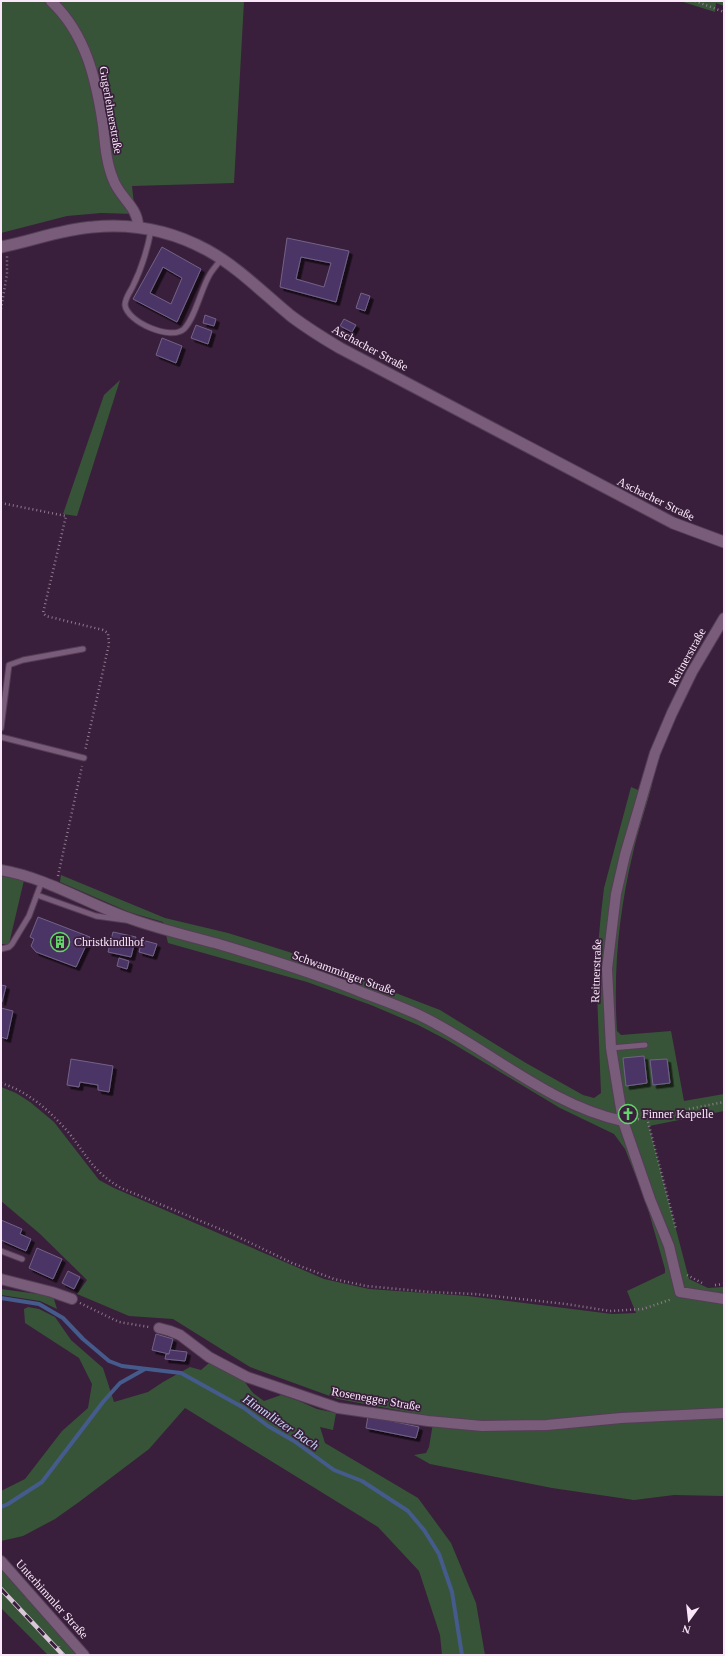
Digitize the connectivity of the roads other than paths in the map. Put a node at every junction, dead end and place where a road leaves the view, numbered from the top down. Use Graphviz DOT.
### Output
graph roads {
  1 [pos="51,1"];
  2 [pos="138,226"];
  3 [pos="152,229"];
  4 [pos="3,247"];
  5 [pos="221,259"];
  6 [pos="724,542"];
  7 [pos="724,618"];
  8 [pos="83,650"];
  9 [pos="1,728"];
  10 [pos="1,737"];
  11 [pos="84,758"];
  12 [pos="1,870"];
  13 [pos="42,881"];
  14 [pos="37,895"];
  15 [pos="133,920"];
  16 [pos="1,948"];
  17 [pos="645,1045"];
  18 [pos="611,1048"];
  19 [pos="623,1121"];
  20 [pos="1,1251"];
  21 [pos="22,1259"];
  22 [pos="1,1280"];
  23 [pos="72,1299"];
  24 [pos="724,1299"];
  25 [pos="159,1328"];
  26 [pos="724,1413"];
  27 [pos="1,1561"];
  28 [pos="84,1655"];
  1 -- 2 [label="street, Gugerlehnerstraße"];
  2 -- 3 [label="street, Aschacher Straße"];
  2 -- 4 [label="street, Aschacher Straße"];
  3 -- 5 [label="street, Aschacher Straße"];
  3 -- 5 [label="lane"];
  5 -- 6 [label="street, Aschacher Straße"];
  7 -- 18 [label="street, Reitnerstraße"];
  8 -- 9 [label="lane"];
  10 -- 11 [label="lane"];
  12 -- 13 [label="street, Schwamminger Straße"];
  13 -- 14 [label="lane"];
  13 -- 15 [label="street, Schwamminger Straße"];
  14 -- 15 [label="lane"];
  14 -- 16 [label="lane"];
  15 -- 19 [label="street, Schwamminger Straße"];
  17 -- 18 [label="lane"];
  18 -- 19 [label="street, Reitnerstraße"];
  19 -- 24 [label="street, Reitnerstraße"];
  20 -- 21 [label="lane"];
  22 -- 23 [label="street"];
  25 -- 26 [label="street, Rosenegger Straße"];
  27 -- 28 [label="street, Unterhimmler Straße"];
}
